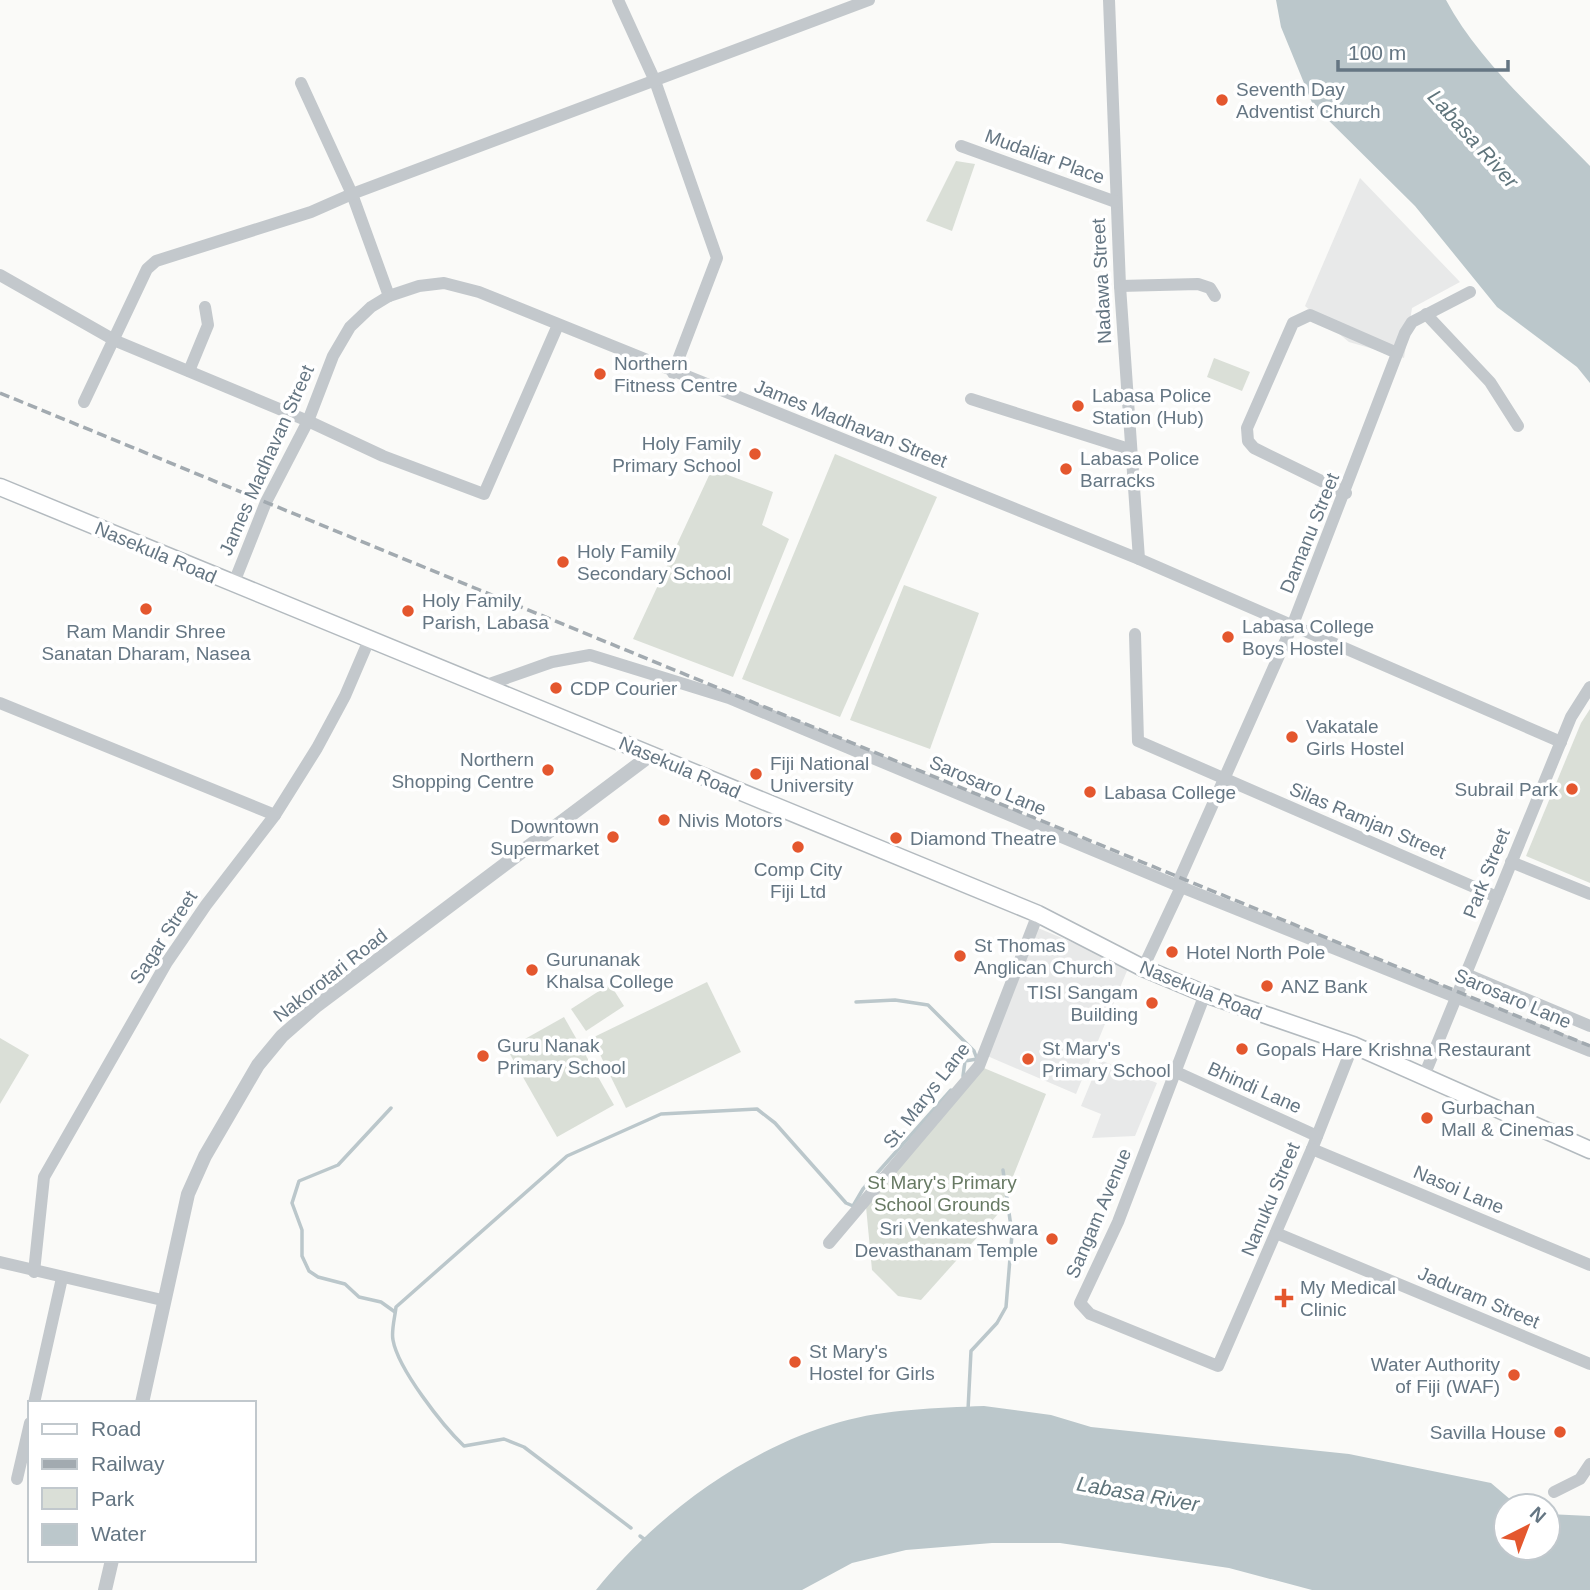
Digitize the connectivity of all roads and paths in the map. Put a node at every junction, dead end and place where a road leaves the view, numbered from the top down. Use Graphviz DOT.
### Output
graph roads {
  1 [pos="618,0"];
  2 [pos="869,0"];
  3 [pos="1109,0"];
  4 [pos="654,81"];
  5 [pos="302,83"];
  6 [pos="961,146"];
  7 [pos="352,194"];
  8 [pos="1116,202"];
  9 [pos="0,275"];
  10 [pos="1120,286"];
  11 [pos="1470,292"];
  12 [pos="389,296"];
  13 [pos="1215,296"];
  14 [pos="205,307"];
  15 [pos="1426,314"];
  16 [pos="558,325"];
  17 [pos="116,341"];
  18 [pos="1397,353"];
  19 [pos="189,371"];
  20 [pos="673,373"];
  21 [pos="971,399"];
  22 [pos="85,402"];
  23 [pos="308,421"];
  24 [pos="1518,426"];
  25 [pos="1129,449"];
  26 [pos="0,487"];
  27 [pos="1346,493"];
  28 [pos="1139,559"];
  29 [pos="233,585"];
  30 [pos="1293,624"];
  31 [pos="1135,634"];
  32 [pos="369,640"];
  33 [pos="481,687"];
  34 [pos="1590,687"];
  35 [pos="0,703"];
  36 [pos="1561,742"];
  37 [pos="652,754"];
  38 [pos="1224,779"];
  39 [pos="275,815"];
  40 [pos="1511,862"];
  41 [pos="1181,887"];
  42 [pos="1590,894"];
  43 [pos="1497,897"];
  44 [pos="1038,914"];
  45 [pos="1143,968"];
  46 [pos="1466,974"];
  47 [pos="1205,994"];
  48 [pos="1457,995"];
  49 [pos="1590,1026"];
  50 [pos="1353,1045"];
  51 [pos="1590,1051"];
  52 [pos="1176,1072"];
  53 [pos="1424,1076"];
  54 [pos="1317,1136"];
  55 [pos="1312,1149"];
  56 [pos="1590,1150"];
  57 [pos="1276,1233"];
  58 [pos="829,1243"];
  59 [pos="0,1262"];
  60 [pos="1590,1265"];
  61 [pos="34,1272"];
  62 [pos="62,1279"];
  63 [pos="162,1300"];
  64 [pos="1590,1364"];
  65 [pos="1218,1366"];
  66 [pos="34,1401"];
  67 [pos="142,1401"];
  68 [pos="28,1432"];
  69 [pos="1590,1464"];
  70 [pos="17,1479"];
  71 [pos="1554,1492"];
  72 [pos="111,1562"];
  73 [pos="104,1590"];
  1 -- 4 [label="street"];
  2 -- 4 [label="street"];
  3 -- 8 [label="street, Nadawa Street"];
  4 -- 7 [label="street"];
  4 -- 20 [label="street"];
  5 -- 7 [label="street"];
  6 -- 8 [label="street, Mudaliar Place"];
  7 -- 12 [label="street"];
  7 -- 17 [label="street"];
  8 -- 10 [label="street, Nadawa Street"];
  9 -- 17 [label="street"];
  10 -- 13 [label="street"];
  10 -- 25 [label="street, Nadawa Street"];
  11 -- 15 [label="street, Damanu Street"];
  12 -- 16 [label="street, James Madhavan Street"];
  12 -- 23 [label="street, James Madhavan Street"];
  14 -- 19 [label="street"];
  15 -- 18 [label="street, Damanu Street"];
  15 -- 24 [label="street"];
  16 -- 20 [label="street, James Madhavan Street"];
  16 -- 23 [label="street"];
  17 -- 19 [label="street"];
  17 -- 22 [label="street"];
  18 -- 27 [label="street, Damanu Street"];
  18 -- 27 [label="street"];
  19 -- 23 [label="street"];
  20 -- 28 [label="street, James Madhavan Street"];
  21 -- 25 [label="street"];
  23 -- 29 [label="street, James Madhavan Street"];
  25 -- 28 [label="street, Nadawa Street"];
  26 -- 29 [label="main road, Nasekula Road"];
  27 -- 30 [label="street, Damanu Street"];
  28 -- 30 [label="street, James Madhavan Street"];
  29 -- 32 [label="main road, Nasekula Road"];
  30 -- 36 [label="street, James Madhavan Street"];
  30 -- 38 [label="street, Damanu Street"];
  31 -- 38 [label="street, Silas Ramjan Street"];
  32 -- 33 [label="main road, Nasekula Road"];
  32 -- 39 [label="street, Sagar Street"];
  33 -- 37 [label="main road, Nasekula Road"];
  33 -- 41 [label="street, Sarosaro Lane"];
  34 -- 36 [label="street, Park Street"];
  35 -- 39 [label="street"];
  36 -- 40 [label="street, Park Street"];
  37 -- 44 [label="main road, Nasekula Road"];
  37 -- 63 [label="street, Nakorotari Road"];
  38 -- 41 [label="street, Damanu Street"];
  38 -- 43 [label="street, Silas Ramjan Street"];
  39 -- 61 [label="street, Sagar Street"];
  40 -- 42 [label="street"];
  40 -- 43 [label="street, Park Street"];
  41 -- 45 [label="street, Damanu Street"];
  41 -- 48 [label="street, Sarosaro Lane"];
  43 -- 46 [label="street, Park Street"];
  44 -- 45 [label="main road, Nasekula Road"];
  44 -- 58 [label="street, St. Marys Lane"];
  45 -- 47 [label="main road, Nasekula Road"];
  46 -- 48 [label="street, Park Street"];
  46 -- 49 [label="street"];
  47 -- 50 [label="main road, Nasekula Road"];
  47 -- 52 [label="street, Sangam Avenue"];
  48 -- 51 [label="street, Sarosaro Lane"];
  48 -- 53 [label="street, Park Street"];
  50 -- 53 [label="main road, Nasekula Road"];
  50 -- 54 [label="street, Nanuku Street"];
  52 -- 54 [label="street, Bhindi Lane"];
  52 -- 65 [label="street, Sangam Avenue"];
  53 -- 56 [label="main road, Nasekula Road"];
  54 -- 55 [label="street, Nanuku Street"];
  55 -- 57 [label="street, Nanuku Street"];
  55 -- 60 [label="street, Nasoi Lane"];
  57 -- 64 [label="street, Jaduram Street"];
  57 -- 65 [label="street, Nanuku Street"];
  59 -- 61 [label="street"];
  61 -- 62 [label="street"];
  62 -- 63 [label="street"];
  62 -- 66 [label="street"];
  63 -- 67 [label="street, Nakorotari Road"];
  68 -- 70 [label="street"];
  69 -- 71 [label="street"];
  72 -- 73 [label="street"];
}
